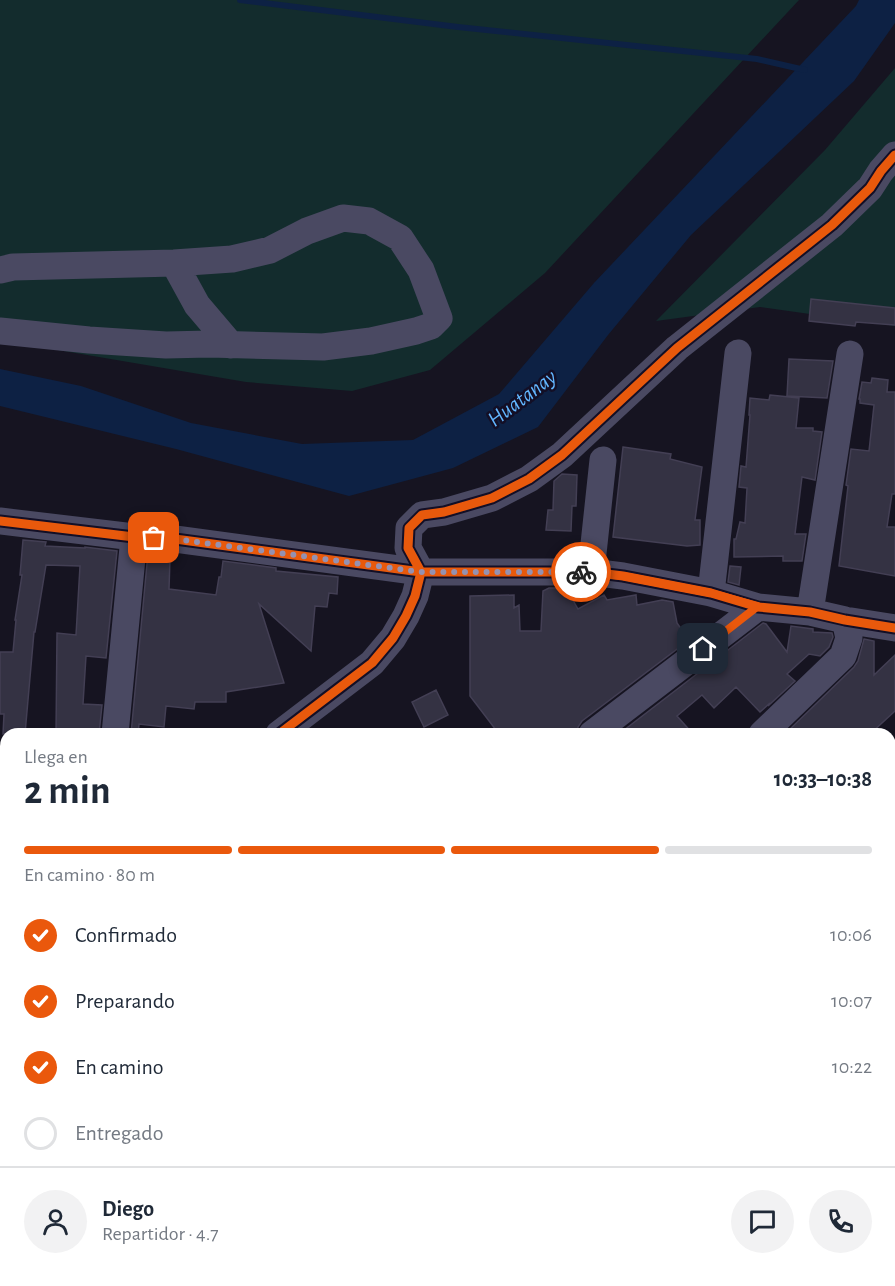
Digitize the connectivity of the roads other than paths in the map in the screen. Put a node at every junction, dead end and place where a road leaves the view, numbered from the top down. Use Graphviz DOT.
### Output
graph roads {
  1 [pos="895,154"];
  2 [pos="883,188"];
  3 [pos="174,263"];
  4 [pos="0,270"];
  5 [pos="0,331"];
  6 [pos="231,345"];
  7 [pos="738,353"];
  8 [pos="850,354"];
  9 [pos="603,460"];
  10 [pos="0,521"];
  11 [pos="134,537"];
  12 [pos="421,572"];
  13 [pos="591,572"];
  14 [pos="711,593"];
  15 [pos="758,606"];
  16 [pos="810,612"];
  17 [pos="845,620"];
  18 [pos="895,628"];
  19 [pos="116,728"];
  20 [pos="287,728"];
  21 [pos="600,728"];
  22 [pos="768,728"];
  1 -- 2 [label="street"];
  2 -- 12 [label="street"];
  3 -- 4 [label="street"];
  3 -- 6 [label="street"];
  3 -- 6 [label="street"];
  5 -- 6 [label="street"];
  7 -- 14 [label="street"];
  8 -- 16 [label="street"];
  9 -- 13 [label="street"];
  10 -- 11 [label="street"];
  11 -- 12 [label="street"];
  11 -- 19 [label="street"];
  12 -- 13 [label="street"];
  12 -- 20 [label="street"];
  13 -- 14 [label="street"];
  14 -- 15 [label="street"];
  15 -- 16 [label="street"];
  15 -- 21 [label="street"];
  16 -- 17 [label="street"];
  17 -- 18 [label="street"];
  17 -- 22 [label="street"];
}
